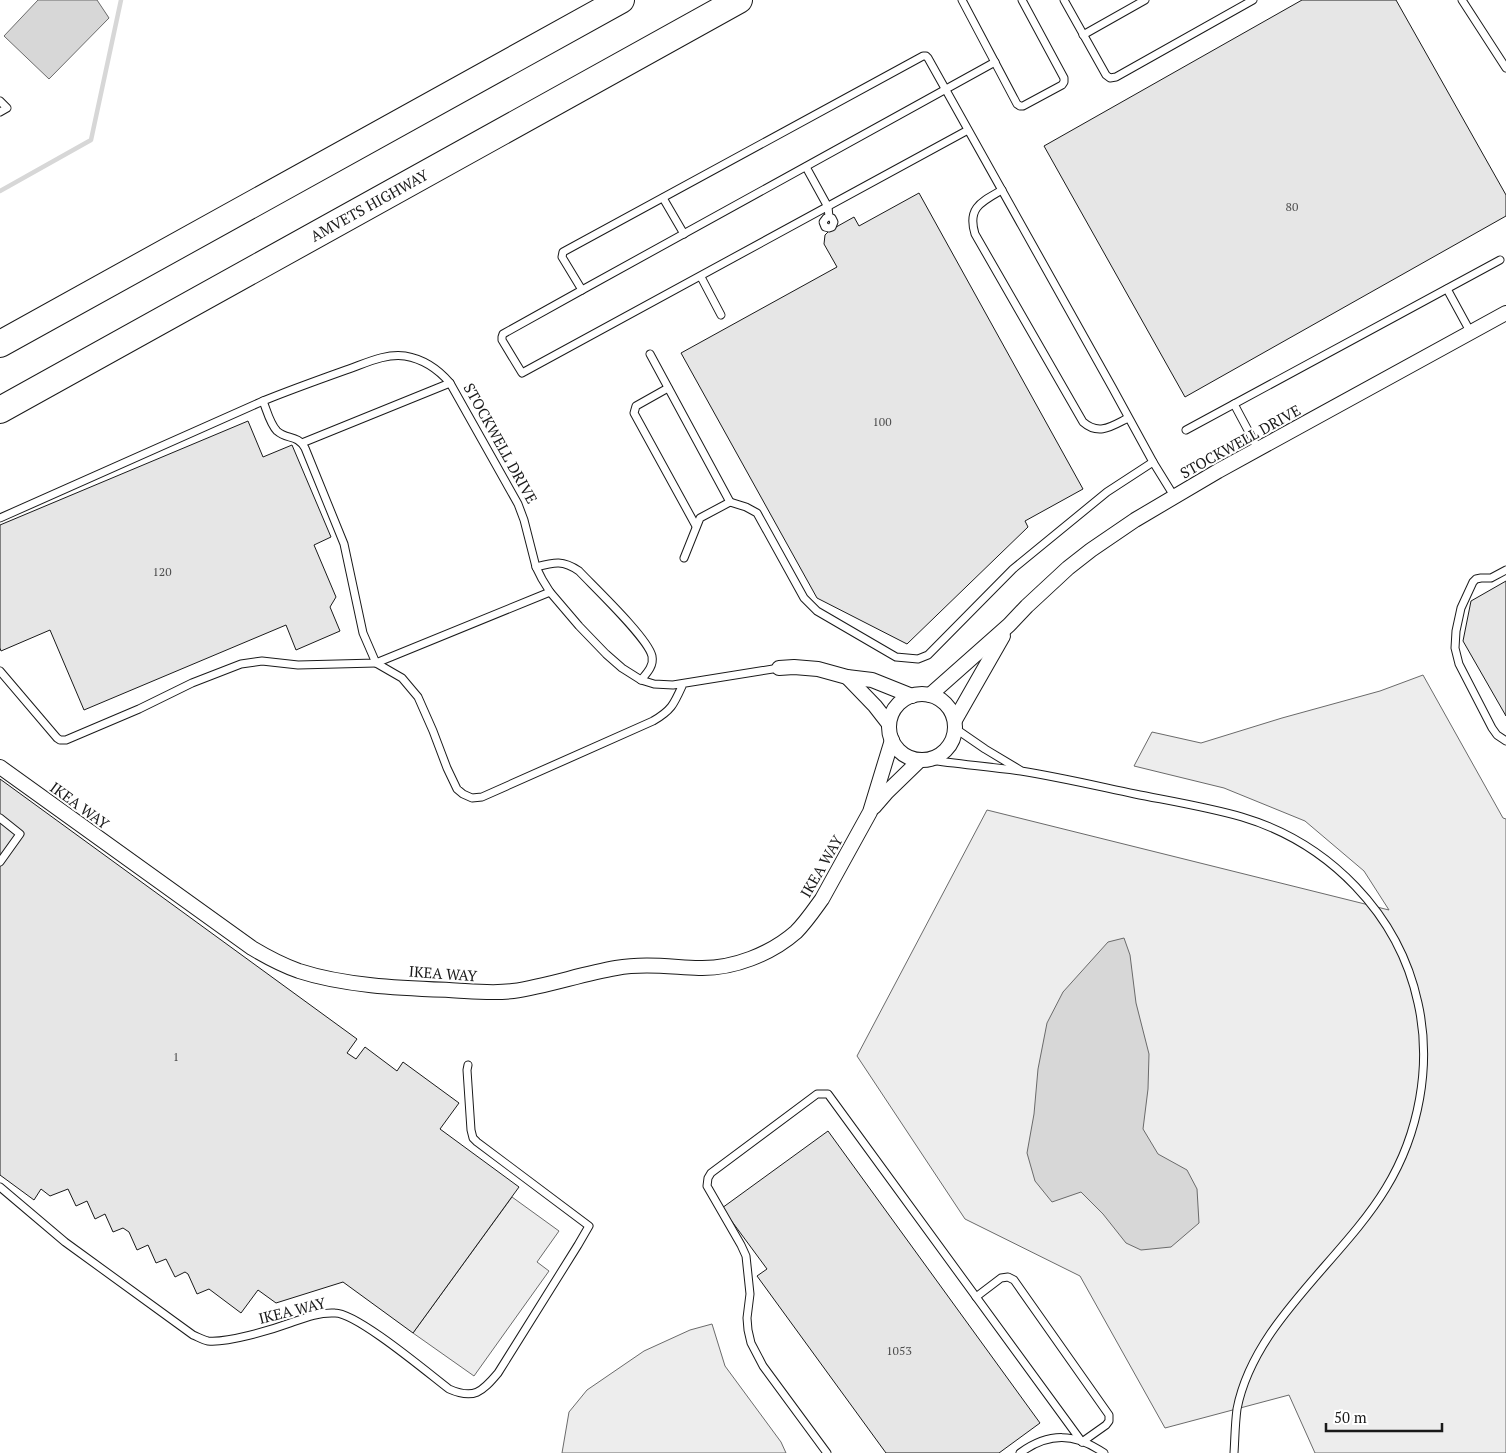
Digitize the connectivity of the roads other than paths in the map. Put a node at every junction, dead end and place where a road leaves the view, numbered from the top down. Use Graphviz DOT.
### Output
graph roads {
  1 [pos="621,0"];
  2 [pos="739,0"];
  3 [pos="962,0"];
  4 [pos="1022,0"];
  5 [pos="1064,0"];
  6 [pos="1145,0"];
  7 [pos="1253,0"];
  8 [pos="1462,0"];
  9 [pos="1084,35"];
  10 [pos="995,62"];
  11 [pos="1506,68"];
  12 [pos="946,90"];
  13 [pos="0,101"];
  14 [pos="0,112"];
  15 [pos="968,130"];
  16 [pos="806,167"];
  17 [pos="1002,190"];
  18 [pos="663,198"];
  19 [pos="828,207"];
  20 [pos="827,228"];
  21 [pos="684,234"];
  22 [pos="1500,260"];
  23 [pos="701,277"];
  24 [pos="1447,289"];
  25 [pos="582,290"];
  26 [pos="1506,313"];
  27 [pos="721,315"];
  28 [pos="1471,333"];
  29 [pos="0,344"];
  30 [pos="650,354"];
  31 [pos="450,383"];
  32 [pos="668,388"];
  33 [pos="263,401"];
  34 [pos="1234,404"];
  35 [pos="0,410"];
  36 [pos="1128,418"];
  37 [pos="1186,430"];
  38 [pos="302,443"];
  39 [pos="1258,450"];
  40 [pos="1153,462"];
  41 [pos="1174,496"];
  42 [pos="730,502"];
  43 [pos="0,518"];
  44 [pos="696,526"];
  45 [pos="684,558"];
  46 [pos="536,567"];
  47 [pos="1506,570"];
  48 [pos="550,592"];
  49 [pos="1009,625"];
  50 [pos="376,663"];
  51 [pos="779,668"];
  52 [pos="0,671"];
  53 [pos="847,677"];
  54 [pos="641,680"];
  55 [pos="683,684"];
  56 [pos="930,695"];
  57 [pos="912,696"];
  58 [pos="889,724"];
  59 [pos="955,724"];
  60 [pos="892,740"];
  61 [pos="1506,742"];
  62 [pos="924,760"];
  63 [pos="0,767"];
  64 [pos="1023,772"];
  65 [pos="870,812"];
  66 [pos="0,818"];
  67 [pos="0,862"];
  68 [pos="468,1065"];
  69 [pos="0,1187"];
  70 [pos="976,1297"];
  71 [pos="1082,1442"];
  72 [pos="827,1453"];
  73 [pos="1020,1453"];
  74 [pos="1104,1453"];
  75 [pos="1234,1453"];
  1 -- 29 [label="highway"];
  2 -- 35 [label="highway, AMVETS HIGHWAY"];
  3 -- 10 [label="lane"];
  4 -- 10 [label="lane"];
  5 -- 9 [label="lane"];
  6 -- 9 [label="lane"];
  7 -- 9 [label="lane"];
  8 -- 11 [label="lane"];
  10 -- 12 [label="lane"];
  12 -- 15 [label="lane"];
  12 -- 16 [label="lane"];
  12 -- 18 [label="lane"];
  13 -- 14 [label="lane"];
  15 -- 17 [label="lane"];
  15 -- 19 [label="lane"];
  16 -- 19 [label="lane"];
  16 -- 21 [label="lane"];
  17 -- 36 [label="lane"];
  17 -- 36 [label="lane"];
  18 -- 21 [label="lane"];
  18 -- 25 [label="lane"];
  19 -- 20 [label="lane"];
  19 -- 23 [label="lane"];
  21 -- 25 [label="lane"];
  22 -- 24 [label="lane"];
  23 -- 25 [label="lane"];
  23 -- 27 [label="lane"];
  24 -- 28 [label="lane"];
  24 -- 34 [label="lane"];
  26 -- 28 [label="street, STOCKWELL DRIVE"];
  28 -- 39 [label="street, STOCKWELL DRIVE"];
  30 -- 32 [label="lane"];
  31 -- 33 [label="lane, STOCKWELL DRIVE"];
  31 -- 38 [label="lane"];
  31 -- 46 [label="lane, STOCKWELL DRIVE"];
  32 -- 42 [label="lane"];
  32 -- 44 [label="lane"];
  33 -- 38 [label="lane"];
  33 -- 43 [label="lane, STOCKWELL DRIVE"];
  34 -- 37 [label="lane"];
  34 -- 39 [label="lane"];
  36 -- 40 [label="lane"];
  38 -- 50 [label="lane"];
  39 -- 41 [label="street, STOCKWELL DRIVE"];
  40 -- 41 [label="lane"];
  40 -- 42 [label="lane"];
  41 -- 49 [label="street, STOCKWELL DRIVE"];
  42 -- 44 [label="lane"];
  44 -- 45 [label="lane"];
  46 -- 48 [label="lane, STOCKWELL DRIVE"];
  46 -- 54 [label="lane"];
  47 -- 61 [label="lane"];
  48 -- 50 [label="lane"];
  48 -- 54 [label="lane, STOCKWELL DRIVE"];
  49 -- 56 [label="street, STOCKWELL DRIVE"];
  49 -- 59 [label="street, STOCKWELL DRIVE"];
  50 -- 52 [label="lane"];
  50 -- 55 [label="lane"];
  51 -- 53 [label="street, STOCKWELL DRIVE"];
  51 -- 55 [label="lane, STOCKWELL DRIVE"];
  53 -- 57 [label="street, STOCKWELL DRIVE"];
  53 -- 58 [label="street"];
  54 -- 55 [label="lane, STOCKWELL DRIVE"];
  56 -- 57 [label="street"];
  56 -- 59 [label="street"];
  57 -- 58 [label="street"];
  58 -- 60 [label="street"];
  59 -- 62 [label="street"];
  59 -- 64 [label="lane"];
  60 -- 62 [label="street"];
  60 -- 65 [label="street, IKEA WAY"];
  62 -- 64 [label="lane"];
  62 -- 65 [label="street, IKEA WAY"];
  63 -- 65 [label="street, IKEA WAY"];
  64 -- 75 [label="lane"];
  66 -- 67 [label="lane"];
  68 -- 69 [label="lane, IKEA WAY"];
  70 -- 71 [label="lane"];
  70 -- 71 [label="lane"];
  70 -- 72 [label="lane"];
  71 -- 73 [label="lane"];
  71 -- 74 [label="lane"];
}
